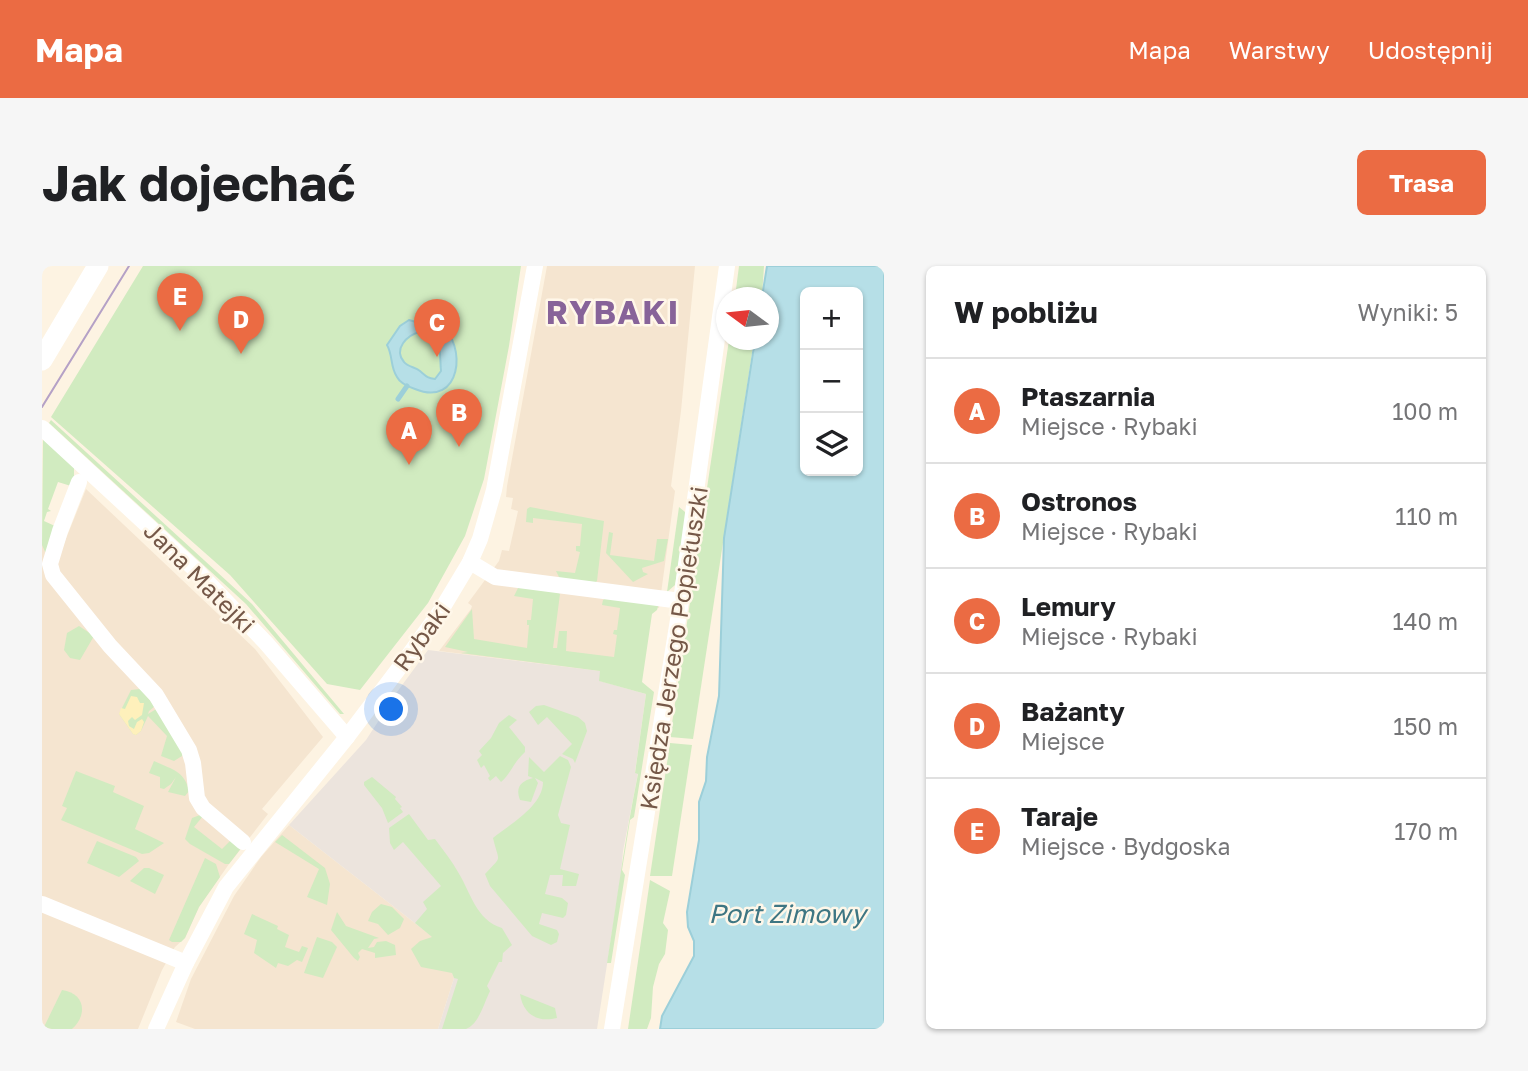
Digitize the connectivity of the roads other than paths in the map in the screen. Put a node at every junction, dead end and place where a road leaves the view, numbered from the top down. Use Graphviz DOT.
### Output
graph roads {
  1 [pos="98,266"];
  2 [pos="535,266"];
  3 [pos="727,266"];
  4 [pos="42,360"];
  5 [pos="42,428"];
  6 [pos="79,482"];
  7 [pos="470,562"];
  8 [pos="681,601"];
  9 [pos="347,737"];
  10 [pos="243,842"];
  11 [pos="42,904"];
  12 [pos="186,963"];
  13 [pos="161,1027"];
  14 [pos="612,1029"];
  1 -- 4 [label="street"];
  2 -- 7 [label="street, Rybaki"];
  3 -- 8 [label="street, Księdza Jerzego Popiełuszki"];
  5 -- 9 [label="street, Jana Matejki"];
  6 -- 10 [label="street"];
  7 -- 8 [label="street"];
  7 -- 9 [label="street, Rybaki"];
  8 -- 14 [label="street, Księdza Jerzego Popiełuszki"];
  9 -- 12 [label="street, Rybaki"];
  11 -- 12 [label="street"];
  12 -- 13 [label="street, Rybaki"];
}
